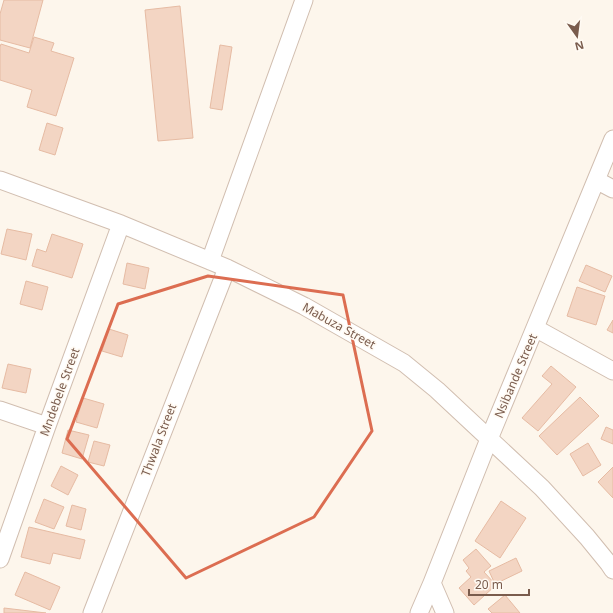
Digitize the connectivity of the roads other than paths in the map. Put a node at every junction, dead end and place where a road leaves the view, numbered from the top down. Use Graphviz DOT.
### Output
graph roads {
  1 [pos="304,0"];
  2 [pos="613,139"];
  3 [pos="0,180"];
  4 [pos="596,180"];
  5 [pos="613,189"];
  6 [pos="121,224"];
  7 [pos="210,261"];
  8 [pos="227,268"];
  9 [pos="535,328"];
  10 [pos="613,371"];
  11 [pos="0,410"];
  12 [pos="47,426"];
  13 [pos="489,439"];
  14 [pos="0,559"];
  15 [pos="613,570"];
  16 [pos="432,583"];
  17 [pos="92,613"];
  18 [pos="419,613"];
  19 [pos="446,613"];
  1 -- 7 [label="street"];
  2 -- 4 [label="street, Nsibande Street"];
  3 -- 6 [label="street, Mabuza Street"];
  4 -- 5 [label="street"];
  4 -- 9 [label="street, Nsibande Street"];
  6 -- 7 [label="street, Mabuza Street"];
  6 -- 12 [label="street, Mndebele Street"];
  7 -- 8 [label="street, Mabuza Street"];
  8 -- 13 [label="street, Mabuza Street"];
  8 -- 17 [label="street, Thwala Street"];
  9 -- 10 [label="street"];
  9 -- 13 [label="street, Nsibande Street"];
  11 -- 12 [label="street"];
  12 -- 14 [label="street, Mndebele Street"];
  13 -- 15 [label="street, Mabuza Street"];
  13 -- 16 [label="street, Nsibande Street"];
  16 -- 18 [label="street, Nsibande Street"];
  16 -- 19 [label="street"];
}
